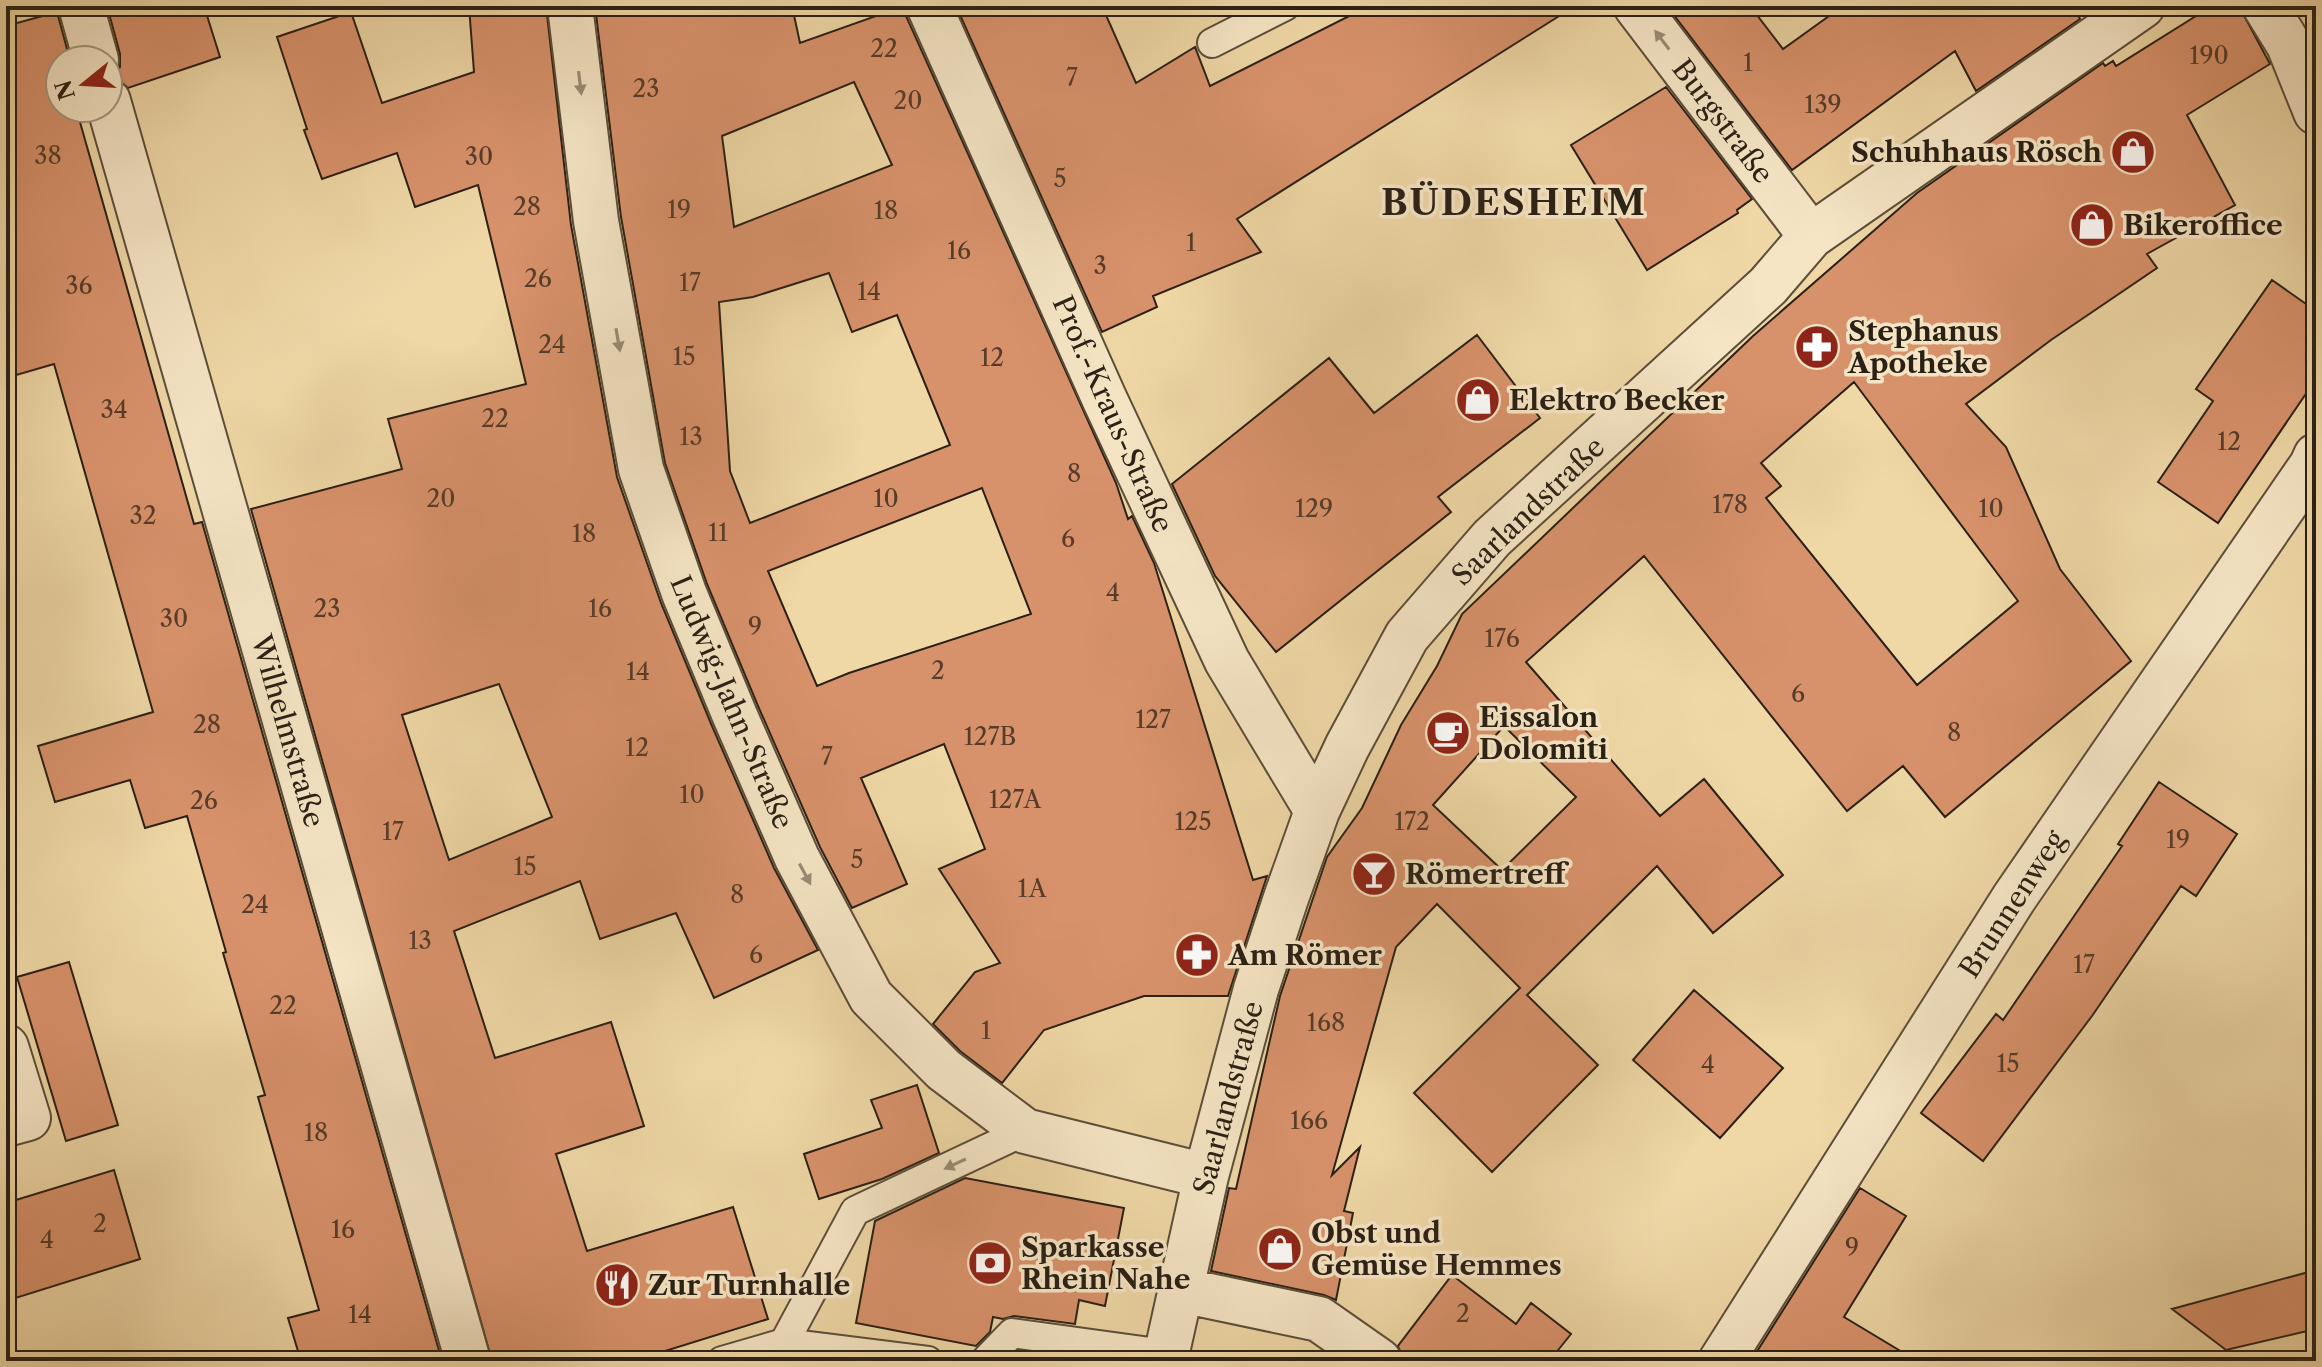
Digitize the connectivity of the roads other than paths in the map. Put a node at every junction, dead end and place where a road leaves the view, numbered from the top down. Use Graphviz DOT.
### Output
graph roads {
  1 [pos="81,6"];
  2 [pos="570,6"];
  3 [pos="929,6"];
  4 [pos="1285,6"];
  5 [pos="1636,6"];
  6 [pos="2142,6"];
  7 [pos="2265,6"];
  8 [pos="1212,43"];
  9 [pos="92,44"];
  10 [pos="2316,112"];
  11 [pos="115,124"];
  12 [pos="1811,236"];
  13 [pos="2316,456"];
  14 [pos="1317,811"];
  15 [pos="6,1047"];
  16 [pos="6,1124"];
  17 [pos="1025,1131"];
  18 [pos="1206,1176"];
  19 [pos="1181,1290"];
  20 [pos="784,1343"];
  21 [pos="1165,1358"];
  22 [pos="468,1361"];
  23 [pos="722,1361"];
  24 [pos="928,1361"];
  25 [pos="985,1361"];
  26 [pos="1379,1361"];
  27 [pos="1721,1361"];
  1 -- 9 [label="street"];
  2 -- 17 [label="street, Ludwig-Jahn-Straße, one-way"];
  3 -- 14 [label="street, Prof.-Kraus-Straße"];
  4 -- 8 [label="lane"];
  12 -- 5 [label="street, Burgstraße, one-way"];
  6 -- 12 [label="street, Saarlandstraße"];
  7 -- 10 [label="street"];
  11 -- 22 [label="street, Wilhelmstraße"];
  12 -- 14 [label="street, Saarlandstraße"];
  13 -- 27 [label="street, Brunnenweg"];
  14 -- 18 [label="street, Saarlandstraße"];
  15 -- 16 [label="street"];
  17 -- 18 [label="street, Ludwig-Jahn-Straße"];
  17 -- 20 [label="lane, one-way"];
  18 -- 19 [label="street, Saarlandstraße"];
  19 -- 21 [label="street, Saarlandstraße"];
  19 -- 26 [label="street"];
  20 -- 23 [label="lane"];
  20 -- 24 [label="lane"];
  21 -- 25 [label="lane"];
}
